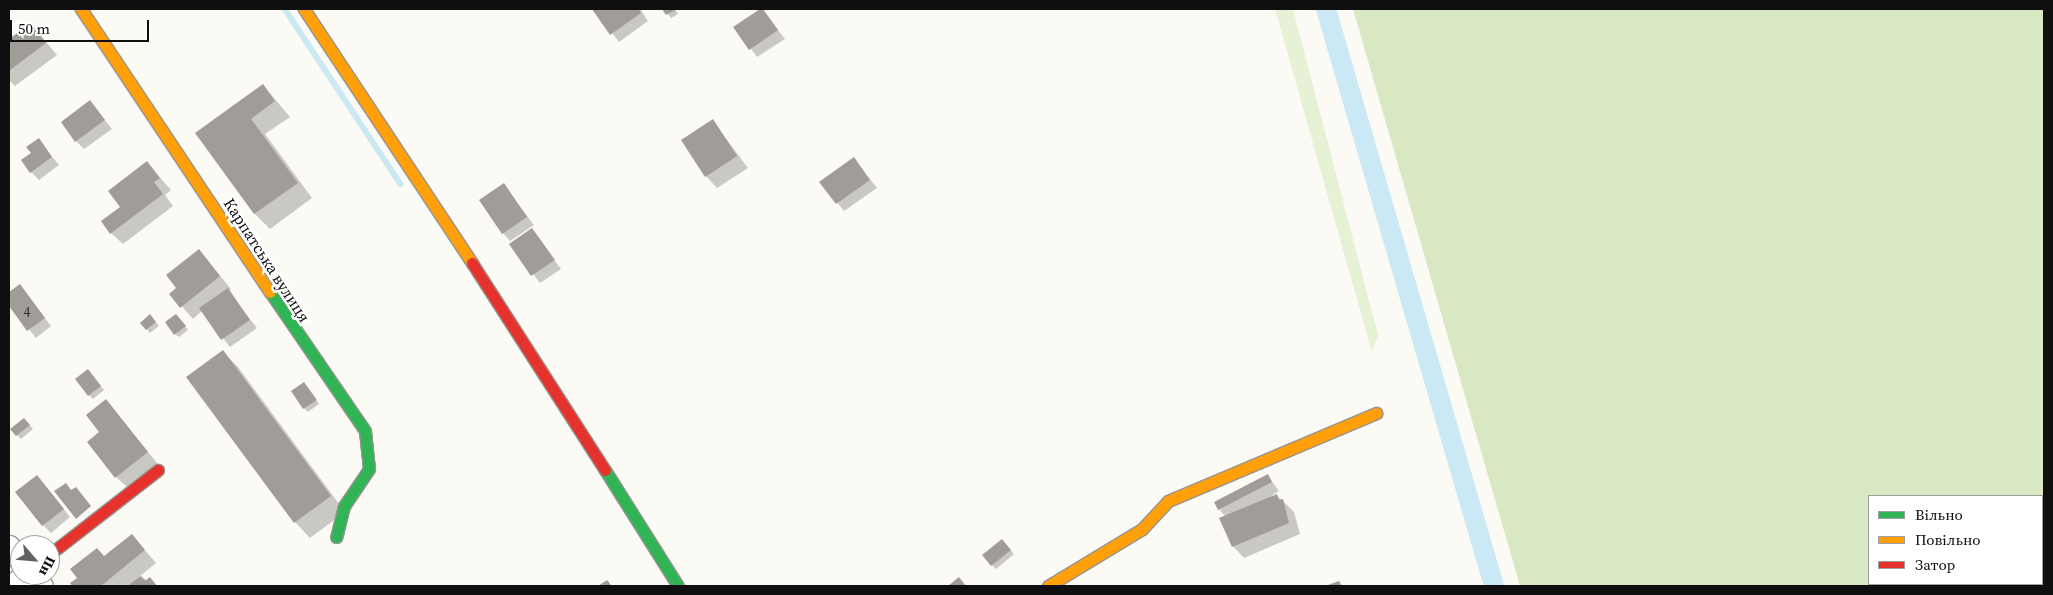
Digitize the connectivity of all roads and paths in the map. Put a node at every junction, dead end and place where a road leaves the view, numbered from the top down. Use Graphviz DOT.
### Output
graph roads {
  1 [pos="81,9"];
  2 [pos="304,9"];
  3 [pos="1376,413"];
  4 [pos="158,470"];
  5 [pos="336,537"];
  6 [pos="60,546"];
  7 [pos="678,586"];
  8 [pos="1048,586"];
  1 -- 5 [label="street, Карпатська вулиця"];
  2 -- 7 [label="street"];
  3 -- 8 [label="street"];
  4 -- 6 [label="street"];
}
